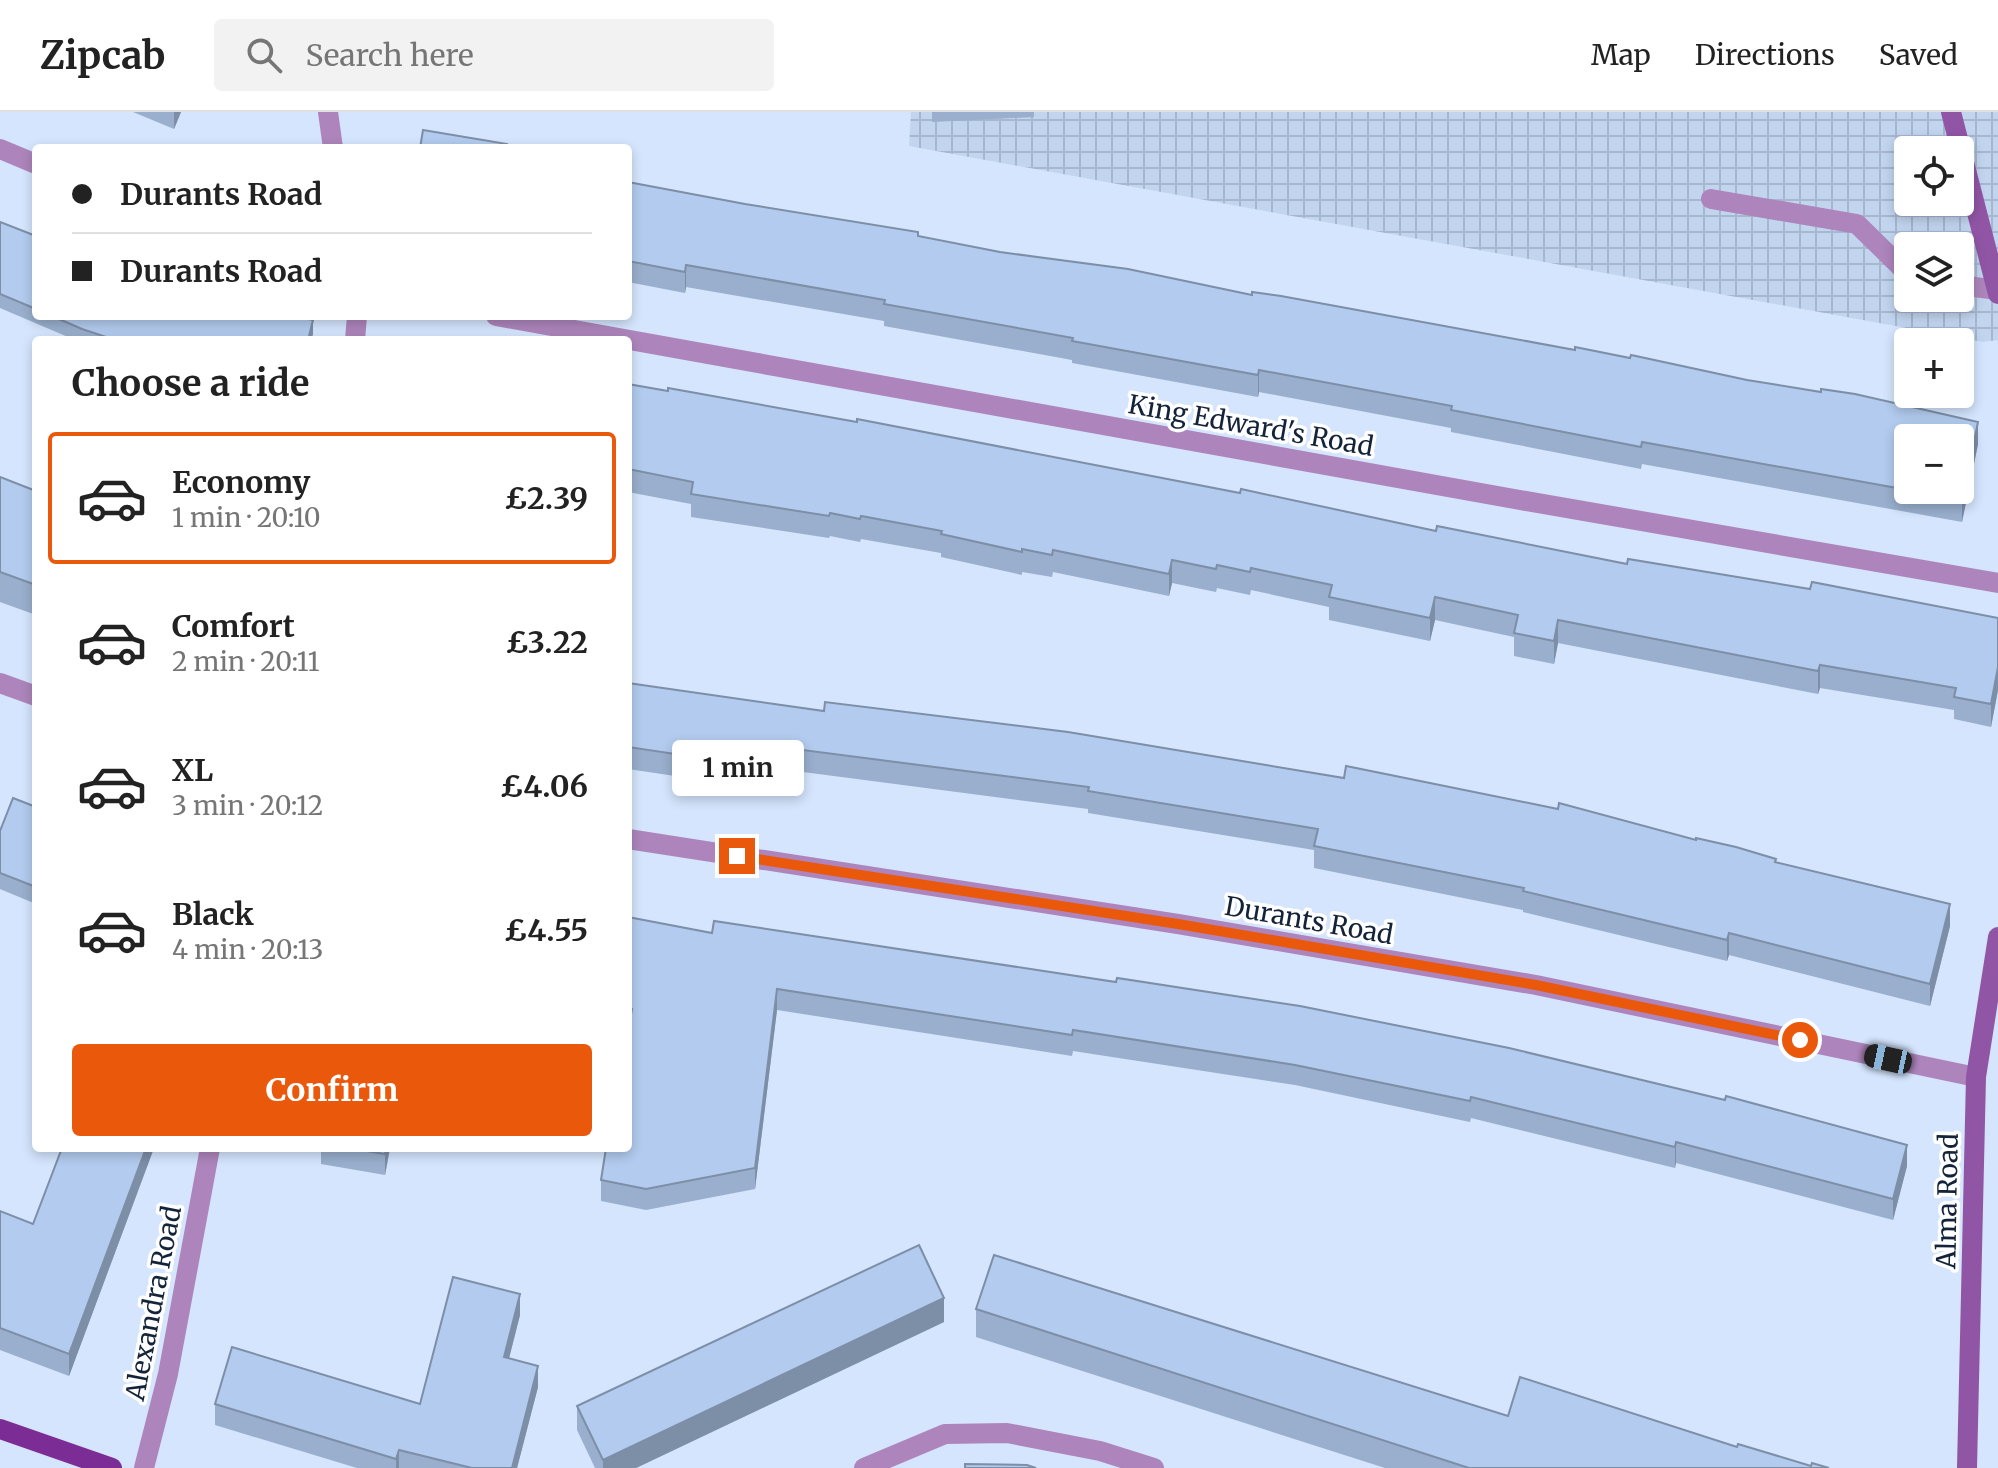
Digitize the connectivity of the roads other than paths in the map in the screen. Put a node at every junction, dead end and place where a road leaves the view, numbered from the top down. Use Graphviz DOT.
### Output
graph roads {
  1 [pos="328,112"];
  2 [pos="1951,112"];
  3 [pos="332,144"];
  4 [pos="0,149"];
  5 [pos="32,162"];
  6 [pos="1711,199"];
  7 [pos="1894,260"];
  8 [pos="1974,288"];
  9 [pos="1998,292"];
  10 [pos="518,320"];
  11 [pos="607,336"];
  12 [pos="632,340"];
  13 [pos="1998,583"];
  14 [pos="0,683"];
  15 [pos="32,695"];
  16 [pos="632,840"];
  17 [pos="1998,937"];
  18 [pos="1976,1077"];
  19 [pos="209,1152"];
  20 [pos="0,1429"];
  21 [pos="112,1468"];
  22 [pos="144,1468"];
  23 [pos="864,1468"];
  24 [pos="1154,1468"];
  25 [pos="1967,1468"];
  1 -- 3 [label="street"];
  2 -- 9 [label="street"];
  4 -- 5 [label="street"];
  6 -- 7 [label="street"];
  8 -- 9 [label="street"];
  10 -- 11 [label="street, King Edward's Road"];
  12 -- 13 [label="street, King Edward's Road"];
  14 -- 15 [label="street"];
  16 -- 18 [label="street, Durants Road"];
  17 -- 18 [label="street, Alma Road"];
  18 -- 25 [label="street, Alma Road"];
  19 -- 22 [label="street, Alexandra Road"];
  20 -- 21 [label="main road"];
  23 -- 24 [label="street"];
}
